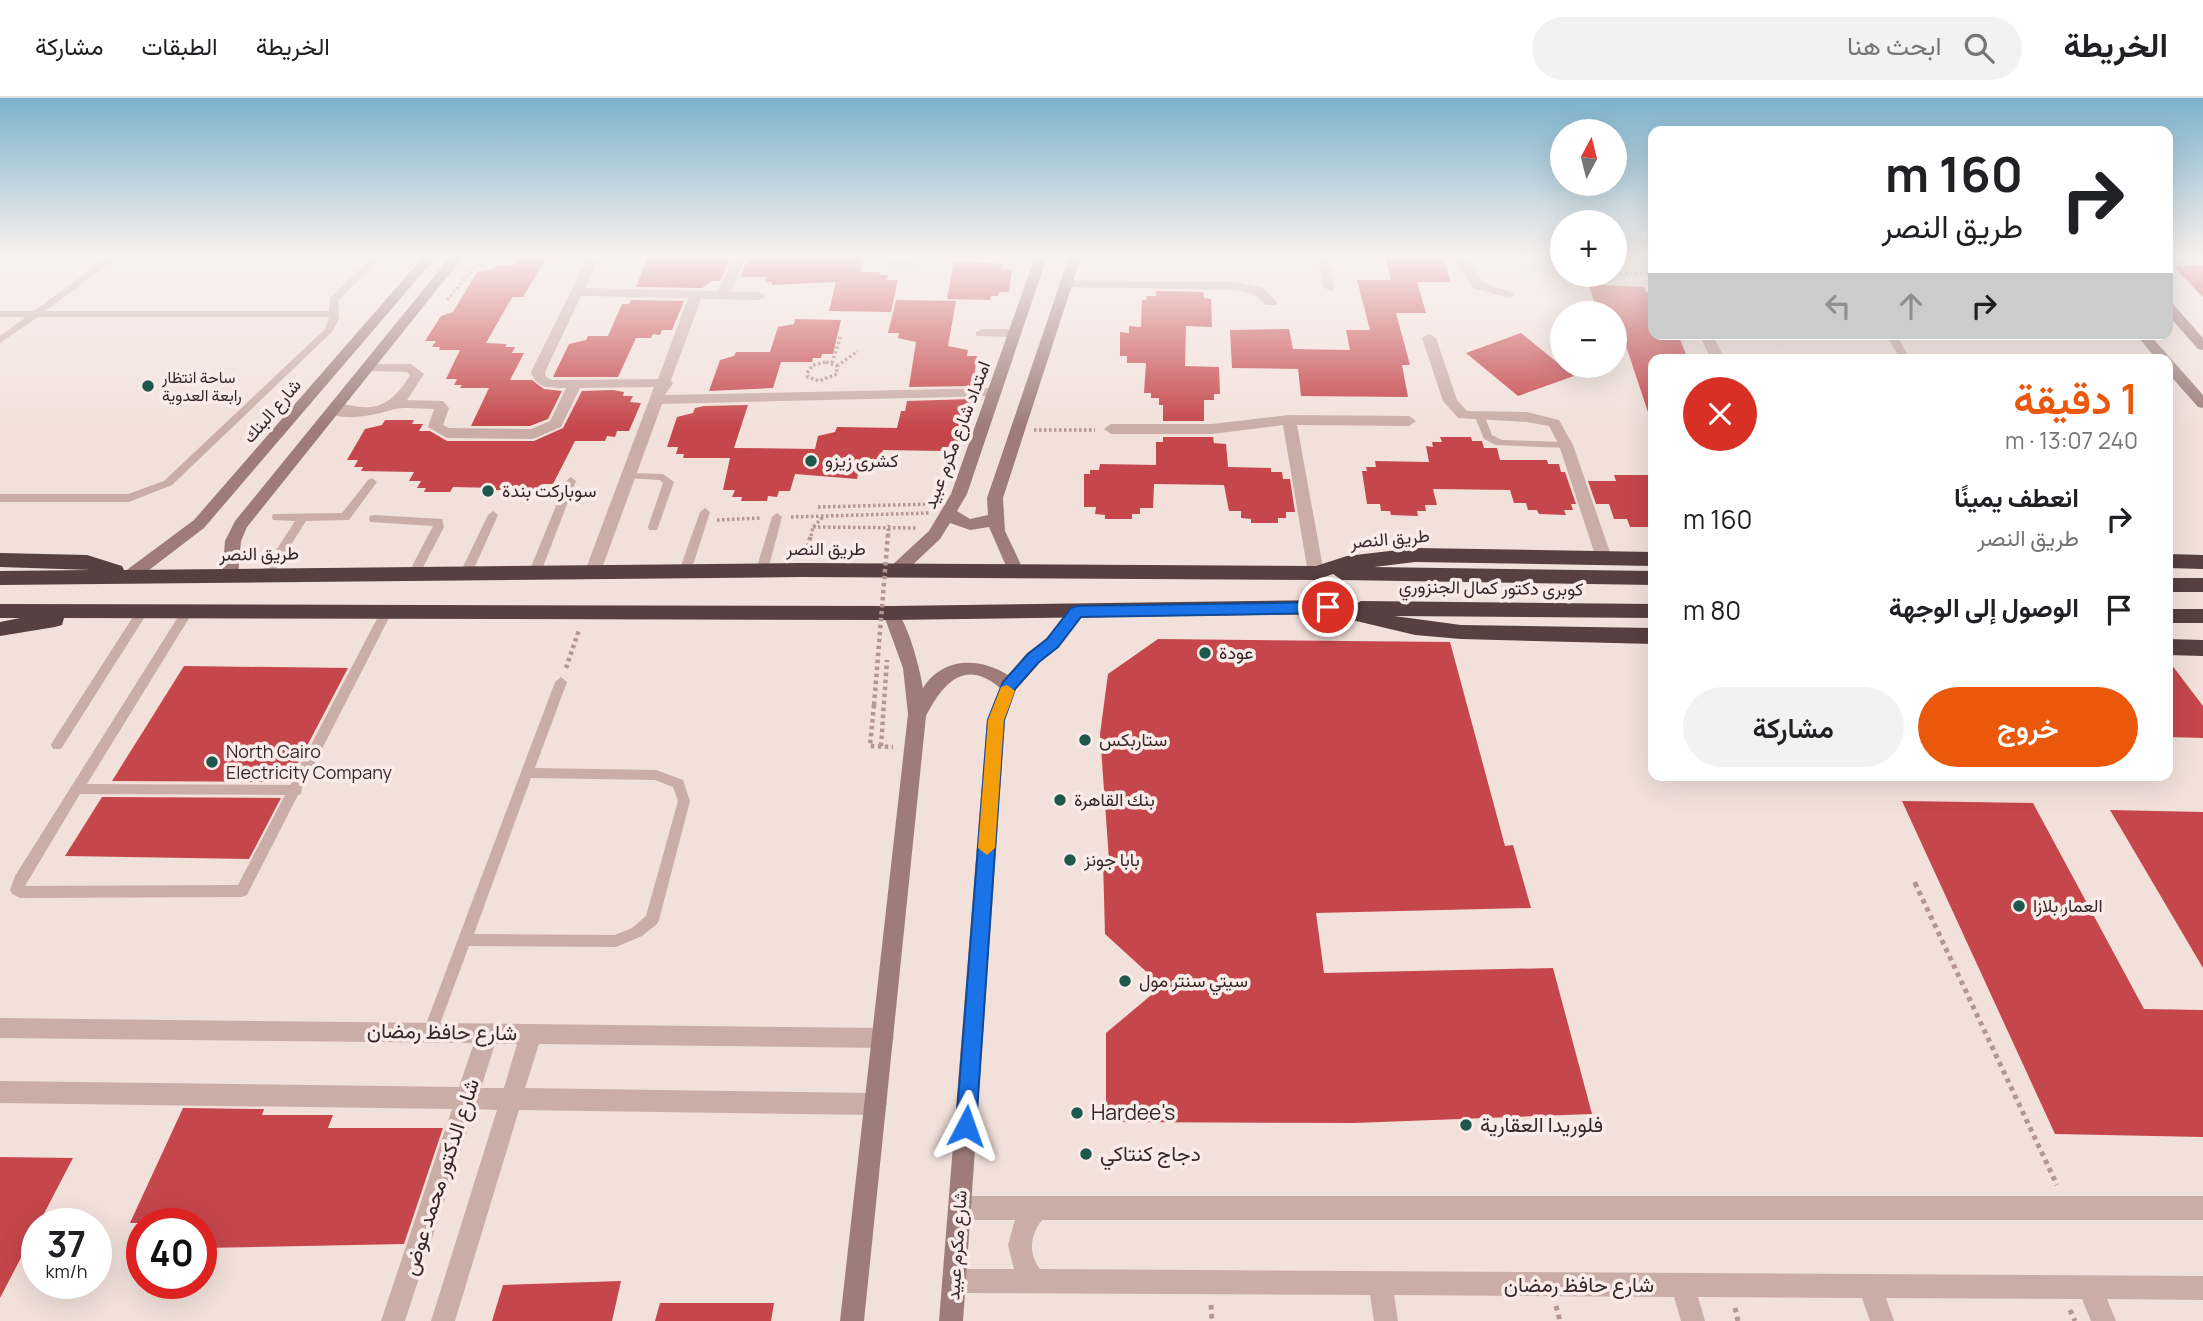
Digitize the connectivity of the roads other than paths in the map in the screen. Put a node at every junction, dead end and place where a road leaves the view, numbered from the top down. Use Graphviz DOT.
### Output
graph roads {
  1 [pos="35,314"];
  2 [pos="334,314"];
  3 [pos="381,314"];
  4 [pos="411,314"];
  5 [pos="567,314"];
  6 [pos="689,314"];
  7 [pos="1021,314"];
  8 [pos="1056,314"];
  9 [pos="2174,314"];
  10 [pos="982,333"];
  11 [pos="1014,333"];
  12 [pos="1429,338"];
  13 [pos="0,340"];
  14 [pos="2147,340"];
  15 [pos="2203,346"];
  16 [pos="2160,354"];
  17 [pos="368,367"];
  18 [pos="2173,370"];
  19 [pos="666,383"];
  20 [pos="575,384"];
  21 [pos="995,391"];
  22 [pos="660,400"];
  23 [pos="2203,404"];
  24 [pos="396,405"];
  25 [pos="333,410"];
  26 [pos="1480,418"];
  27 [pos="1289,420"];
  28 [pos="1409,421"];
  29 [pos="1111,429"];
  30 [pos="1566,445"];
  31 [pos="630,476"];
  32 [pos="571,481"];
  33 [pos="372,482"];
  34 [pos="0,498"];
  35 [pos="217,503"];
  36 [pos="256,506"];
  37 [pos="952,508"];
  38 [pos="705,512"];
  39 [pos="493,515"];
  40 [pos="277,517"];
  41 [pos="303,517"];
  42 [pos="777,517"];
  43 [pos="374,519"];
  44 [pos="994,519"];
  45 [pos="653,527"];
  46 [pos="1604,558"];
  47 [pos="1648,559"];
  48 [pos="0,560"];
  49 [pos="2173,561"];
  50 [pos="2203,562"];
  51 [pos="685,570"];
  52 [pos="762,570"];
  53 [pos="897,570"];
  54 [pos="593,571"];
  55 [pos="1016,571"];
  56 [pos="535,572"];
  57 [pos="414,573"];
  58 [pos="466,573"];
  59 [pos="1316,573"];
  60 [pos="266,575"];
  61 [pos="126,576"];
  62 [pos="230,576"];
  63 [pos="0,578"];
  64 [pos="1648,578"];
  65 [pos="2173,585"];
  66 [pos="2203,585"];
  67 [pos="1328,607"];
  68 [pos="0,611"];
  69 [pos="1077,611"];
  70 [pos="1648,611"];
  71 [pos="76,612"];
  72 [pos="142,612"];
  73 [pos="187,612"];
  74 [pos="386,612"];
  75 [pos="891,613"];
  76 [pos="2173,616"];
  77 [pos="2203,616"];
  78 [pos="0,629"];
  79 [pos="1648,636"];
  80 [pos="2173,647"];
  81 [pos="2203,648"];
  82 [pos="561,682"];
  83 [pos="1009,686"];
  84 [pos="918,714"];
  85 [pos="57,745"];
  86 [pos="527,773"];
  87 [pos="77,789"];
  88 [pos="296,790"];
  89 [pos="464,940"];
  90 [pos="0,1028"];
  91 [pos="430,1032"];
  92 [pos="488,1033"];
  93 [pos="531,1034"];
  94 [pos="883,1038"];
  95 [pos="0,1092"];
  96 [pos="467,1098"];
  97 [pos="510,1099"];
  98 [pos="876,1104"];
  99 [pos="960,1208"];
  100 [pos="1036,1208"];
  101 [pos="2203,1208"];
  102 [pos="954,1281"];
  103 [pos="1034,1282"];
  104 [pos="1380,1284"];
  105 [pos="1683,1285"];
  106 [pos="1870,1286"];
  107 [pos="2089,1288"];
  108 [pos="2203,1288"];
  109 [pos="393,1321"];
  110 [pos="443,1321"];
  111 [pos="852,1321"];
  112 [pos="951,1321"];
  113 [pos="1386,1321"];
  114 [pos="1693,1321"];
  115 [pos="1882,1321"];
  116 [pos="2104,1321"];
  1 -- 13 [label="lane"];
  2 -- 34 [label="lane"];
  3 -- 35 [label="street, شارع البنك"];
  4 -- 17 [label="street"];
  5 -- 20 [label="street"];
  6 -- 19 [label="street"];
  7 -- 11 [label="street, امتداد شارع مكرم عبيد"];
  8 -- 44 [label="street"];
  9 -- 15 [label="street"];
  10 -- 11 [label="street"];
  11 -- 21 [label="street, امتداد شارع مكرم عبيد"];
  12 -- 26 [label="street"];
  14 -- 16 [label="street"];
  17 -- 24 [label="street"];
  17 -- 25 [label="street"];
  18 -- 23 [label="street"];
  19 -- 20 [label="street"];
  19 -- 22 [label="street"];
  20 -- 24 [label="street"];
  21 -- 22 [label="street"];
  21 -- 37 [label="street, امتداد شارع مكرم عبيد"];
  22 -- 31 [label="street"];
  24 -- 25 [label="street"];
  25 -- 36 [label="street"];
  26 -- 30 [label="street"];
  26 -- 30 [label="lane"];
  27 -- 28 [label="street"];
  27 -- 29 [label="street"];
  27 -- 59 [label="street"];
  30 -- 46 [label="street"];
  31 -- 45 [label="lane"];
  31 -- 54 [label="street"];
  32 -- 56 [label="lane"];
  33 -- 41 [label="lane"];
  35 -- 36 [label="street"];
  35 -- 61 [label="street, شارع البنك"];
  36 -- 62 [label="street"];
  37 -- 44 [label="street"];
  37 -- 53 [label="street, امتداد شارع مكرم عبيد"];
  38 -- 51 [label="lane"];
  39 -- 58 [label="lane"];
  40 -- 41 [label="lane"];
  41 -- 60 [label="lane"];
  42 -- 52 [label="lane"];
  43 -- 57 [label="lane"];
  44 -- 55 [label="street"];
  46 -- 47 [label="highway, طريق النصر"];
  46 -- 59 [label="highway, طريق النصر"];
  48 -- 61 [label="highway, طريق النصر"];
  49 -- 50 [label="highway"];
  51 -- 52 [label="highway, طريق النصر"];
  51 -- 54 [label="highway, طريق النصر"];
  52 -- 53 [label="highway, طريق النصر"];
  53 -- 55 [label="highway, طريق النصر"];
  54 -- 56 [label="highway, طريق النصر"];
  55 -- 59 [label="highway, طريق النصر"];
  56 -- 58 [label="highway, طريق النصر"];
  57 -- 58 [label="highway, طريق النصر"];
  57 -- 60 [label="highway, طريق النصر"];
  59 -- 64 [label="highway, كوبرى دكتور كمال الجنزوري"];
  60 -- 62 [label="highway, طريق النصر"];
  61 -- 62 [label="highway, طريق النصر"];
  61 -- 63 [label="highway"];
  65 -- 66 [label="highway"];
  67 -- 69 [label="highway"];
  67 -- 70 [label="highway, كوبرى دكتور كمال الجنزوري"];
  67 -- 79 [label="highway"];
  68 -- 71 [label="highway"];
  69 -- 75 [label="highway"];
  69 -- 83 [label="street, شارع مكرم عبيد"];
  71 -- 72 [label="highway"];
  71 -- 78 [label="highway"];
  72 -- 73 [label="highway"];
  72 -- 85 [label="lane"];
  73 -- 74 [label="highway"];
  73 -- 87 [label="lane"];
  74 -- 75 [label="highway"];
  74 -- 88 [label="lane"];
  75 -- 84 [label="street"];
  76 -- 77 [label="highway"];
  80 -- 81 [label="highway"];
  82 -- 86 [label="lane"];
  83 -- 84 [label="street"];
  83 -- 99 [label="street, شارع مكرم عبيد"];
  84 -- 94 [label="street"];
  86 -- 89 [label="lane"];
  86 -- 89 [label="lane"];
  87 -- 88 [label="lane"];
  87 -- 88 [label="lane"];
  89 -- 91 [label="lane"];
  90 -- 91 [label="street, شارع حافظ رمضان"];
  91 -- 92 [label="street, شارع حافظ رمضان"];
  92 -- 93 [label="street, شارع حافظ رمضان"];
  92 -- 96 [label="street, شارع الدكتور محمد عوض"];
  93 -- 94 [label="street, شارع حافظ رمضان"];
  93 -- 97 [label="street"];
  94 -- 98 [label="street"];
  95 -- 96 [label="street"];
  96 -- 97 [label="street"];
  96 -- 109 [label="street, شارع الدكتور محمد عوض"];
  97 -- 98 [label="street"];
  97 -- 110 [label="street"];
  98 -- 111 [label="street"];
  99 -- 100 [label="street"];
  99 -- 102 [label="street, شارع مكرم عبيد"];
  100 -- 101 [label="street"];
  100 -- 103 [label="street"];
  102 -- 103 [label="street, شارع حافظ رمضان"];
  102 -- 112 [label="street, شارع مكرم عبيد"];
  103 -- 104 [label="street, شارع حافظ رمضان"];
  104 -- 105 [label="street, شارع حافظ رمضان"];
  104 -- 113 [label="street"];
  105 -- 106 [label="street, شارع حافظ رمضان"];
  105 -- 114 [label="street"];
  106 -- 107 [label="street, شارع حافظ رمضان"];
  106 -- 115 [label="street"];
  107 -- 108 [label="street, شارع حافظ رمضان"];
  107 -- 116 [label="street"];
}
